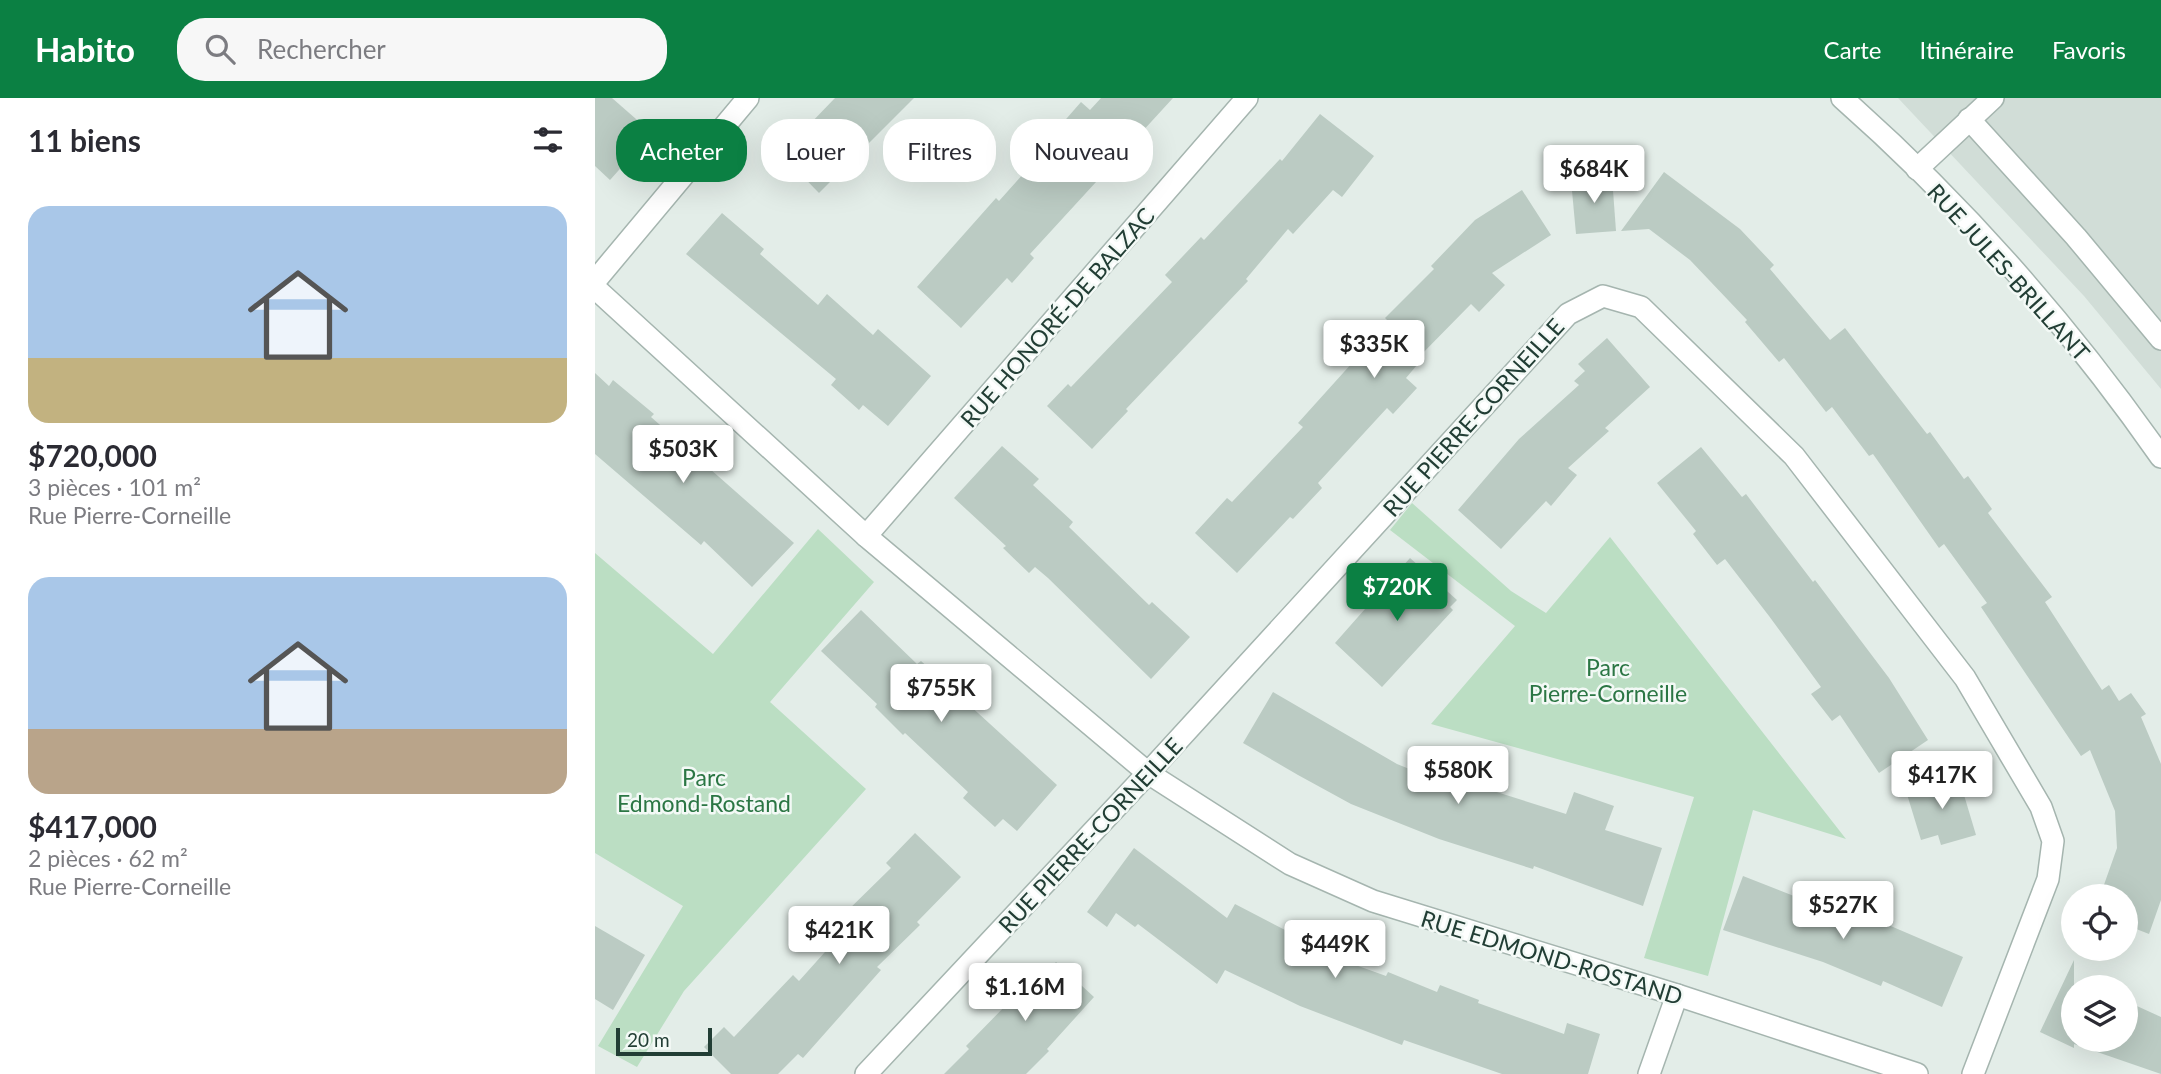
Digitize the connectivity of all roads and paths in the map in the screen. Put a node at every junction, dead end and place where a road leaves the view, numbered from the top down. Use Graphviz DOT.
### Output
graph roads {
  1 [pos="748,98"];
  2 [pos="1247,98"];
  3 [pos="1842,98"];
  4 [pos="1993,98"];
  5 [pos="1969,119"];
  6 [pos="1917,169"];
  7 [pos="595,281"];
  8 [pos="595,288"];
  9 [pos="2161,339"];
  10 [pos="2161,457"];
  11 [pos="866,536"];
  12 [pos="1148,773"];
  13 [pos="1677,995"];
  14 [pos="866,1074"];
  15 [pos="1649,1074"];
  16 [pos="1917,1074"];
  17 [pos="1973,1074"];
  1 -- 7 [label="street"];
  2 -- 11 [label="street, RUE HONORÉ-DE BALZAC"];
  3 -- 6 [label="street, RUE JULES-BRILLANT"];
  4 -- 5 [label="street"];
  5 -- 6 [label="street"];
  5 -- 9 [label="street"];
  6 -- 10 [label="street, RUE JULES-BRILLANT"];
  8 -- 11 [label="street, RUE EDMOND-ROSTAND"];
  11 -- 12 [label="street, RUE EDMOND-ROSTAND"];
  12 -- 13 [label="street, RUE EDMOND-ROSTAND"];
  12 -- 14 [label="street, RUE PIERRE-CORNEILLE"];
  12 -- 17 [label="street, RUE PIERRE-CORNEILLE"];
  13 -- 15 [label="street"];
  13 -- 16 [label="street, RUE EDMOND-ROSTAND"];
}
